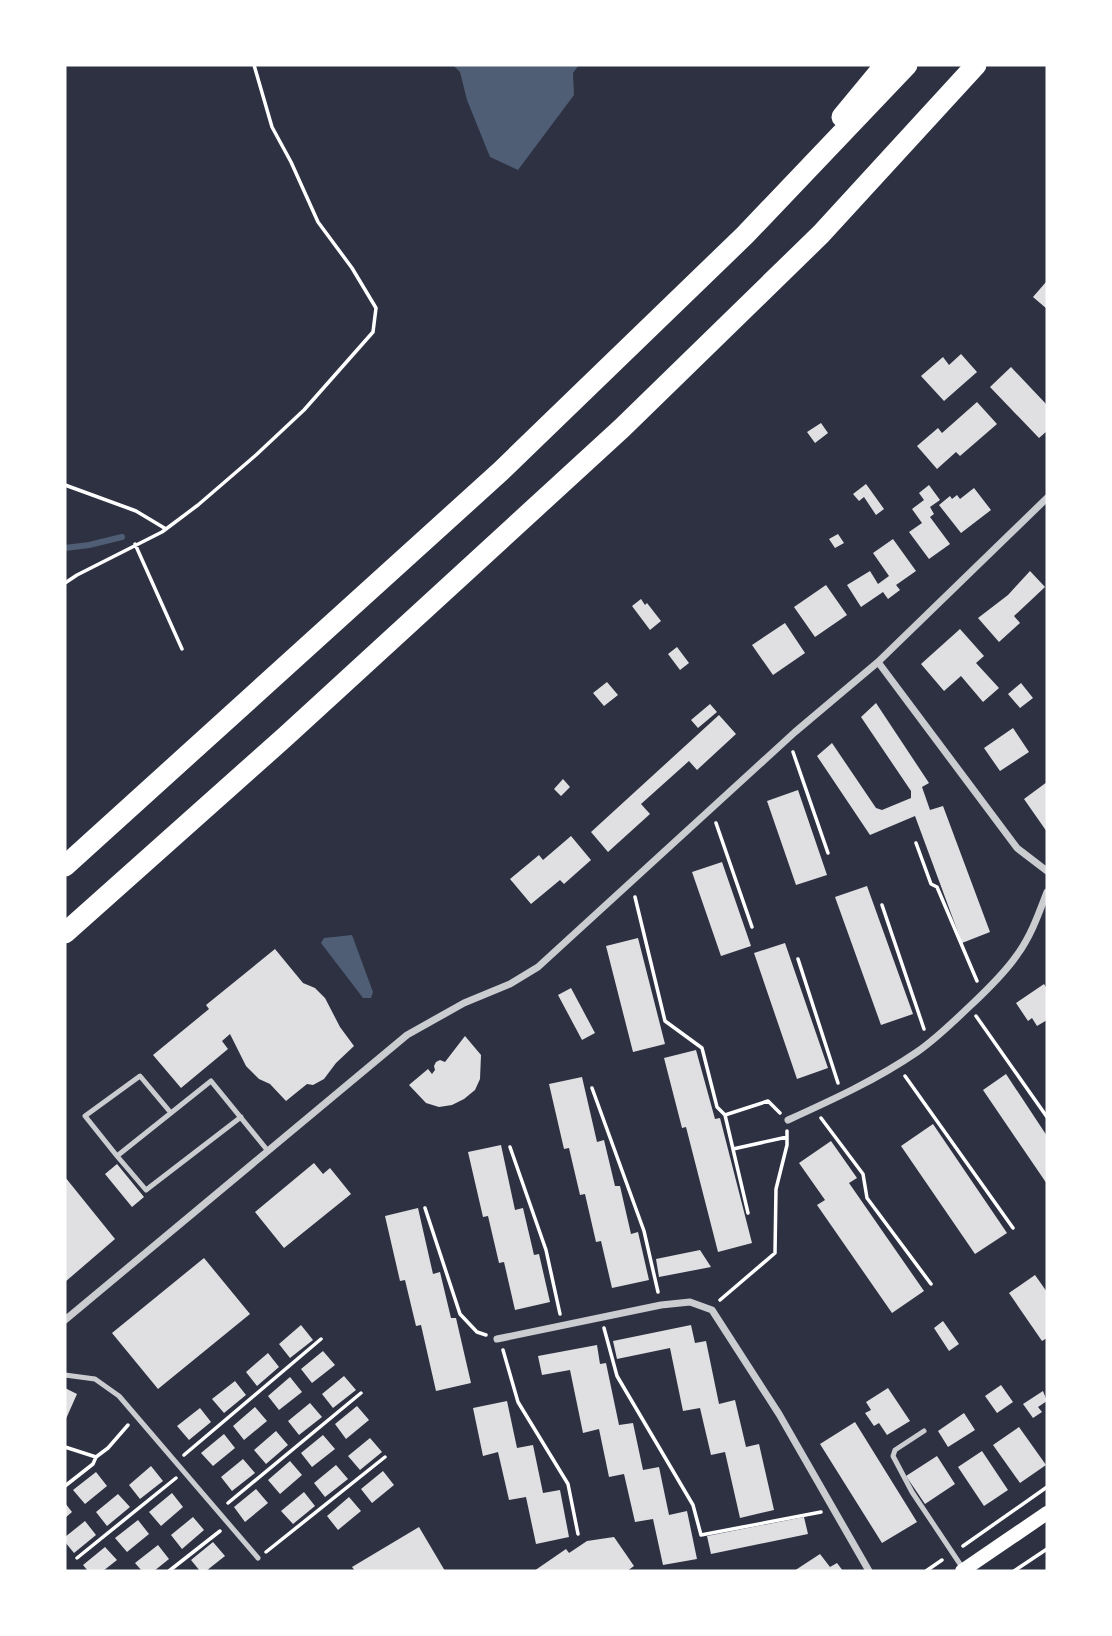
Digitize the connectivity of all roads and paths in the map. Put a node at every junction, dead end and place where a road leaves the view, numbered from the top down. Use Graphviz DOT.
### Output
graph roads {
  1 [pos="254,65"];
  2 [pos="885,65"];
  3 [pos="907,65"];
  4 [pos="976,65"];
  5 [pos="745,235"];
  6 [pos="65,485"];
  7 [pos="1047,498"];
  8 [pos="166,529"];
  9 [pos="135,544"];
  10 [pos="65,583"];
  11 [pos="182,649"];
  12 [pos="878,662"];
  13 [pos="788,738"];
  14 [pos="711,810"];
  15 [pos="916,844"];
  16 [pos="828,853"];
  17 [pos="65,866"];
  18 [pos="1047,871"];
  19 [pos="632,883"];
  20 [pos="1047,892"];
  21 [pos="882,905"];
  22 [pos="752,927"];
  23 [pos="65,933"];
  24 [pos="798,959"];
  25 [pos="983,994"];
  26 [pos="969,1007"];
  27 [pos="929,1042"];
  28 [pos="897,1065"];
  29 [pos="592,1088"];
  30 [pos="842,1095"];
  31 [pos="813,1108"];
  32 [pos="171,1112"];
  33 [pos="725,1115"];
  34 [pos="241,1117"];
  35 [pos="1047,1117"];
  36 [pos="788,1120"];
  37 [pos="787,1138"];
  38 [pos="510,1147"];
  39 [pos="733,1149"];
  40 [pos="268,1151"];
  41 [pos="117,1156"];
  42 [pos="425,1208"];
  43 [pos="748,1213"];
  44 [pos="1013,1228"];
  45 [pos="931,1284"];
  46 [pos="661,1305"];
  47 [pos="712,1310"];
  48 [pos="601,1319"];
  49 [pos="65,1320"];
  50 [pos="562,1326"];
  51 [pos="321,1339"];
  52 [pos="498,1339"];
  53 [pos="65,1376"];
  54 [pos="361,1393"];
  55 [pos="133,1413"];
  56 [pos="924,1431"];
  57 [pos="65,1447"];
  58 [pos="96,1457"];
  59 [pos="385,1457"];
  60 [pos="176,1462"];
  61 [pos="184,1472"];
  62 [pos="65,1486"];
  63 [pos="1047,1487"];
  64 [pos="833,1509"];
  65 [pos="218,1511"];
  66 [pos="1047,1513"];
  67 [pos="229,1524"];
  68 [pos="578,1534"];
  69 [pos="1047,1549"];
  70 [pos="953,1553"];
  71 [pos="77,1558"];
  72 [pos="258,1558"];
  73 [pos="169,1571"];
  74 [pos="869,1571"];
  75 [pos="926,1571"];
  76 [pos="963,1571"];
  77 [pos="1014,1571"];
  1 -- 8 [label="path"];
  2 -- 5 [label="highway"];
  3 -- 5 [label="highway"];
  4 -- 23 [label="highway"];
  5 -- 17 [label="highway"];
  6 -- 8 [label="path"];
  7 -- 12 [label="street"];
  8 -- 9 [label="path"];
  9 -- 10 [label="path"];
  9 -- 11 [label="path"];
  12 -- 13 [label="street"];
  12 -- 18 [label="street"];
  13 -- 14 [label="street"];
  13 -- 16 [label="path"];
  14 -- 19 [label="street"];
  14 -- 22 [label="path"];
  15 -- 25 [label="path"];
  19 -- 33 [label="path"];
  19 -- 40 [label="street"];
  20 -- 25 [label="street"];
  21 -- 27 [label="path"];
  24 -- 30 [label="path"];
  25 -- 26 [label="street"];
  26 -- 27 [label="street"];
  26 -- 35 [label="path"];
  27 -- 28 [label="street"];
  28 -- 30 [label="street"];
  28 -- 44 [label="path"];
  29 -- 46 [label="path"];
  30 -- 31 [label="street"];
  31 -- 36 [label="street"];
  31 -- 45 [label="path"];
  32 -- 34 [label="lane"];
  32 -- 41 [label="lane"];
  32 -- 41 [label="lane"];
  33 -- 36 [label="path"];
  33 -- 39 [label="path"];
  34 -- 40 [label="lane"];
  34 -- 41 [label="lane"];
  36 -- 37 [label="path"];
  37 -- 39 [label="path"];
  37 -- 47 [label="path"];
  38 -- 50 [label="path"];
  39 -- 43 [label="path"];
  40 -- 49 [label="street"];
  42 -- 52 [label="path"];
  46 -- 47 [label="street"];
  46 -- 48 [label="street"];
  47 -- 64 [label="street"];
  48 -- 50 [label="street"];
  48 -- 64 [label="path"];
  50 -- 52 [label="street"];
  51 -- 60 [label="path"];
  52 -- 68 [label="path"];
  53 -- 55 [label="lane"];
  54 -- 65 [label="path"];
  55 -- 58 [label="path"];
  55 -- 60 [label="lane"];
  56 -- 70 [label="lane"];
  57 -- 58 [label="path"];
  58 -- 62 [label="path"];
  59 -- 72 [label="path"];
  60 -- 61 [label="lane"];
  61 -- 65 [label="lane"];
  61 -- 71 [label="path"];
  63 -- 70 [label="path"];
  64 -- 74 [label="street"];
  65 -- 67 [label="lane"];
  66 -- 76 [label="main road"];
  67 -- 72 [label="lane"];
  67 -- 73 [label="path"];
  69 -- 77 [label="path"];
  70 -- 75 [label="path"];
  70 -- 76 [label="lane"];
}
